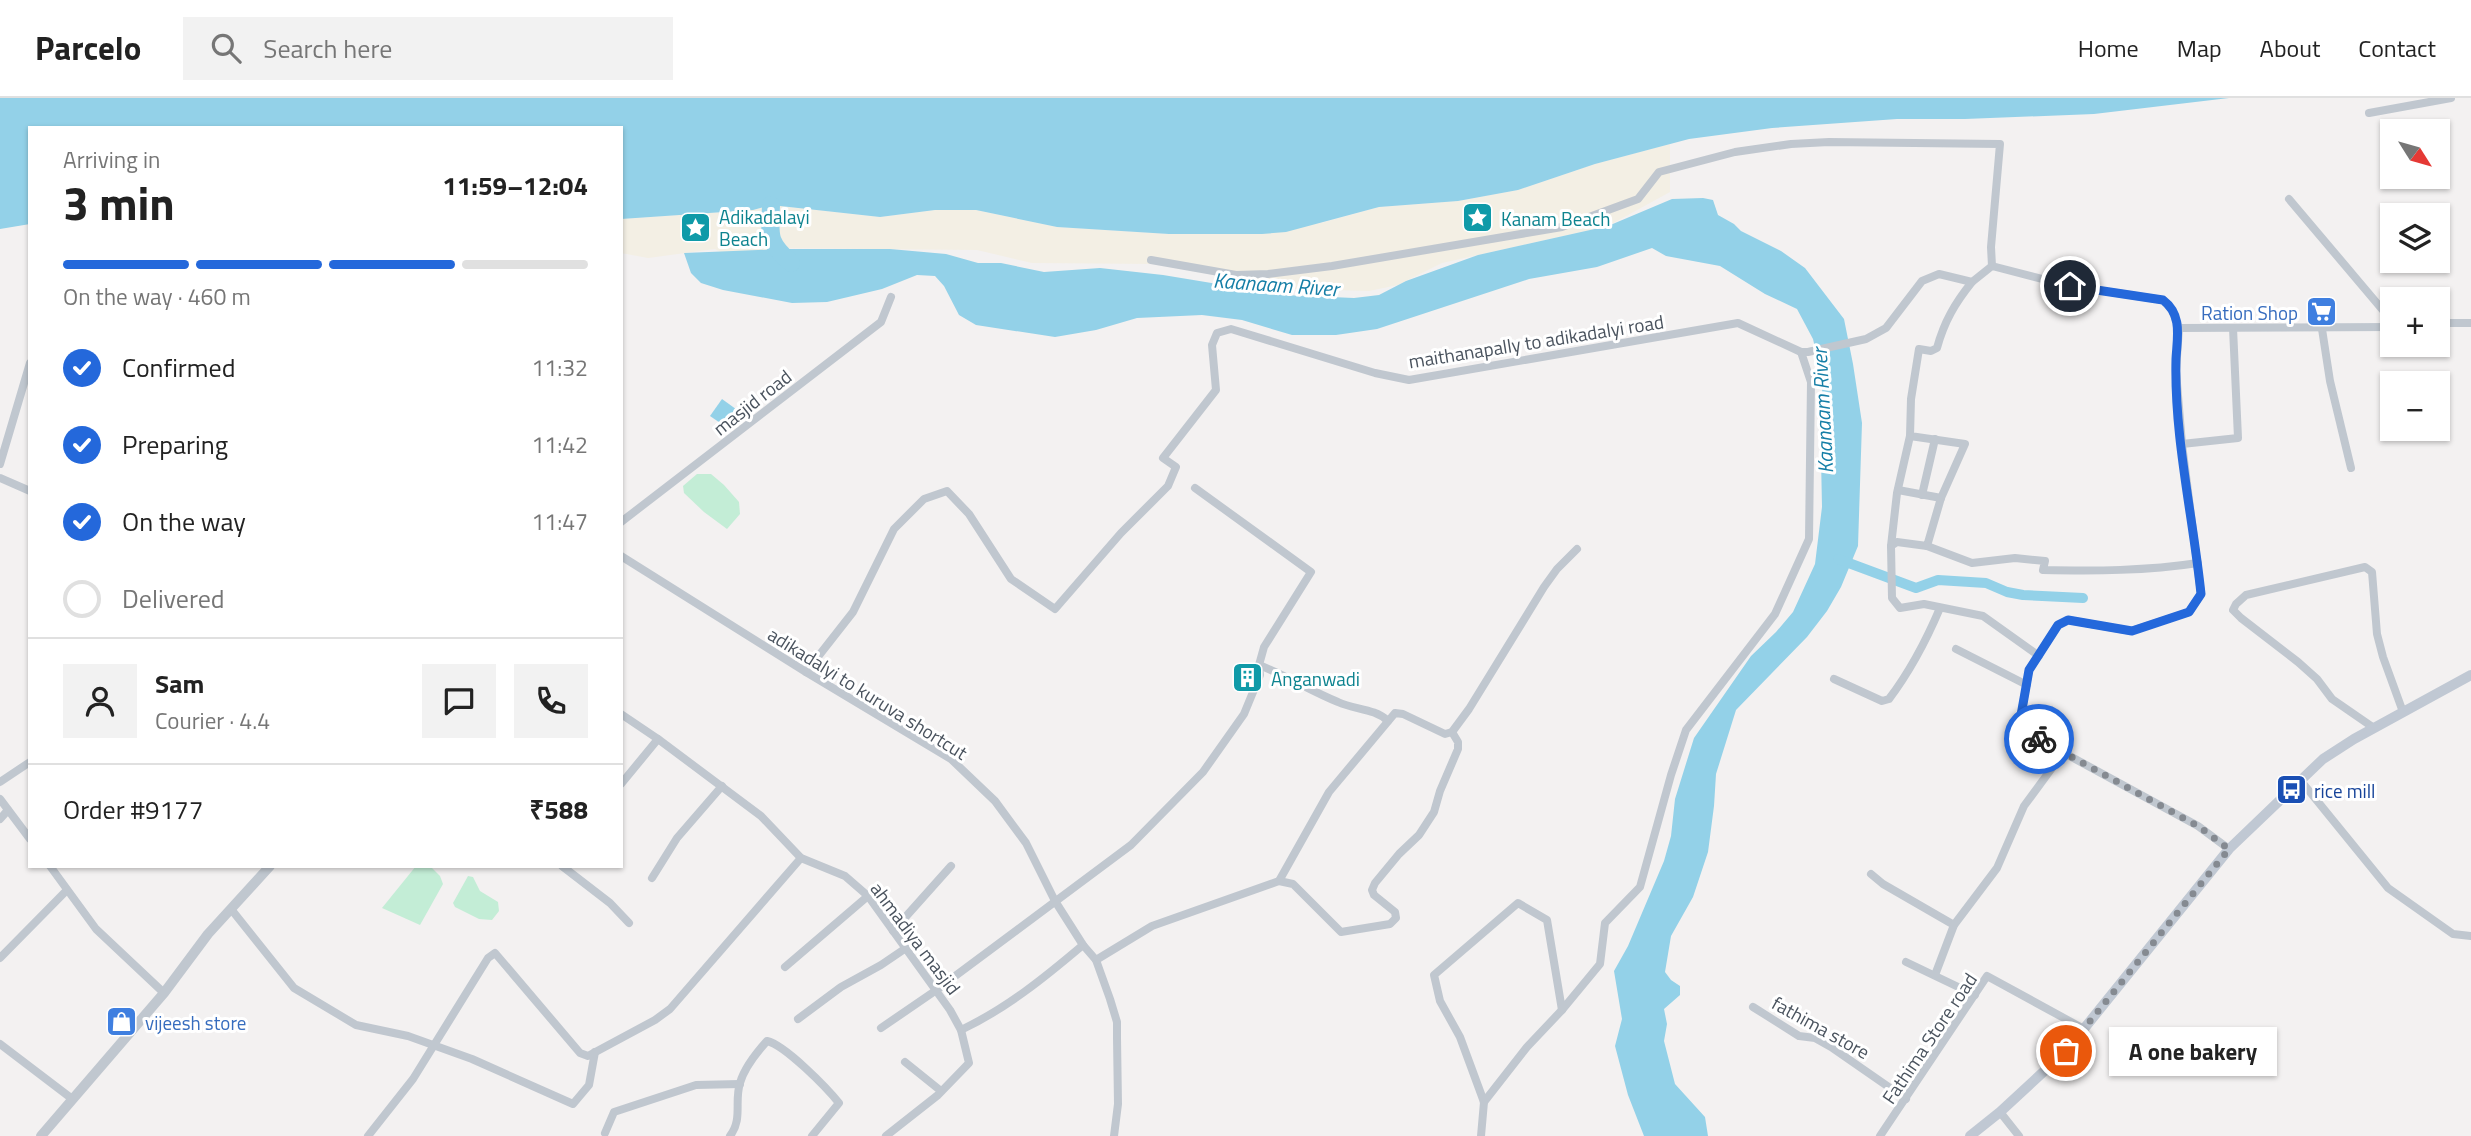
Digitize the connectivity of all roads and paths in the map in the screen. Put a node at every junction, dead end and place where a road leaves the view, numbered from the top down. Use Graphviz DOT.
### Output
graph roads {
  1 [pos="2451,98"];
  2 [pos="2369,113"];
  3 [pos="2288,199"];
  4 [pos="1151,260"];
  5 [pos="1992,265"];
  6 [pos="1972,282"];
  7 [pos="891,297"];
  8 [pos="2380,307"];
  9 [pos="2450,323"];
  10 [pos="2471,323"];
  11 [pos="2380,327"];
  12 [pos="2179,328"];
  13 [pos="2233,328"];
  14 [pos="2322,329"];
  15 [pos="1805,352"];
  16 [pos="28,370"];
  17 [pos="1910,436"];
  18 [pos="1935,439"];
  19 [pos="2182,444"];
  20 [pos="0,464"];
  21 [pos="2351,468"];
  22 [pos="0,478"];
  23 [pos="1195,488"];
  24 [pos="28,490"];
  25 [pos="1898,490"];
  26 [pos="1922,495"];
  27 [pos="1941,498"];
  28 [pos="623,520"];
  29 [pos="1891,546"];
  30 [pos="1927,546"];
  31 [pos="1577,549"];
  32 [pos="623,557"];
  33 [pos="2198,563"];
  34 [pos="1940,607"];
  35 [pos="1956,649"];
  36 [pos="2039,656"];
  37 [pos="1259,665"];
  38 [pos="806,672"];
  39 [pos="2471,676"];
  40 [pos="1834,679"];
  41 [pos="2027,685"];
  42 [pos="2403,712"];
  43 [pos="623,715"];
  44 [pos="1388,721"];
  45 [pos="2374,728"];
  46 [pos="1452,732"];
  47 [pos="658,739"];
  48 [pos="2063,753"];
  49 [pos="28,763"];
  50 [pos="2301,781"];
  51 [pos="0,782"];
  52 [pos="623,782"];
  53 [pos="722,786"];
  54 [pos="0,799"];
  55 [pos="8,810"];
  56 [pos="0,820"];
  57 [pos="28,836"];
  58 [pos="2229,849"];
  59 [pos="801,858"];
  60 [pos="951,866"];
  61 [pos="51,868"];
  62 [pos="268,868"];
  63 [pos="565,868"];
  64 [pos="1871,874"];
  65 [pos="652,878"];
  66 [pos="1279,881"];
  67 [pos="67,890"];
  68 [pos="868,897"];
  69 [pos="1055,901"];
  70 [pos="231,909"];
  71 [pos="629,923"];
  72 [pos="1954,925"];
  73 [pos="893,931"];
  74 [pos="2471,936"];
  75 [pos="0,941"];
  76 [pos="1083,945"];
  77 [pos="906,948"];
  78 [pos="8,950"];
  79 [pos="0,958"];
  80 [pos="1096,960"];
  81 [pos="1906,962"];
  82 [pos="785,967"];
  83 [pos="1935,975"];
  84 [pos="935,990"];
  85 [pos="163,993"];
  86 [pos="1975,995"];
  87 [pos="1753,1007"];
  88 [pos="1562,1010"];
  89 [pos="798,1019"];
  90 [pos="881,1028"];
  91 [pos="2084,1029"];
  92 [pos="961,1030"];
  93 [pos="0,1044"];
  94 [pos="434,1045"];
  95 [pos="596,1052"];
  96 [pos="905,1062"];
  97 [pos="740,1084"];
  98 [pos="941,1091"];
  99 [pos="71,1098"];
  100 [pos="1906,1099"];
  101 [pos="1484,1102"];
  102 [pos="2000,1112"];
  103 [pos="605,1133"];
  104 [pos="41,1136"];
  105 [pos="368,1136"];
  106 [pos="730,1136"];
  107 [pos="812,1136"];
  108 [pos="886,1136"];
  109 [pos="1114,1136"];
  110 [pos="1481,1136"];
  111 [pos="1880,1136"];
  112 [pos="1970,1136"];
  113 [pos="2019,1136"];
  1 -- 2 [label="street"];
  3 -- 8 [label="street"];
  4 -- 5 [label="street"];
  5 -- 6 [label="street"];
  5 -- 12 [label="street"];
  6 -- 15 [label="street"];
  6 -- 17 [label="street"];
  7 -- 28 [label="street, masjid road"];
  9 -- 10 [label="street"];
  11 -- 14 [label="street"];
  12 -- 13 [label="street"];
  12 -- 19 [label="street"];
  13 -- 14 [label="street"];
  13 -- 19 [label="street"];
  14 -- 21 [label="street"];
  15 -- 38 [label="street, maithanapally to adikadalyi road"];
  15 -- 88 [label="street"];
  16 -- 20 [label="street"];
  17 -- 18 [label="street"];
  17 -- 25 [label="street"];
  18 -- 26 [label="street"];
  18 -- 27 [label="street"];
  19 -- 33 [label="street"];
  22 -- 24 [label="street"];
  23 -- 37 [label="street"];
  25 -- 26 [label="street"];
  25 -- 29 [label="street"];
  26 -- 27 [label="street"];
  27 -- 30 [label="street"];
  29 -- 30 [label="street"];
  29 -- 34 [label="street"];
  30 -- 33 [label="street"];
  31 -- 46 [label="street"];
  32 -- 38 [label="street, adikadalyi to kuruva shortcut"];
  33 -- 36 [label="street"];
  34 -- 36 [label="street"];
  34 -- 40 [label="street"];
  35 -- 41 [label="street"];
  36 -- 41 [label="street"];
  37 -- 44 [label="street"];
  37 -- 69 [label="street"];
  38 -- 69 [label="street, adikadalyi to kuruva shortcut"];
  39 -- 42 [label="main road"];
  41 -- 48 [label="street"];
  42 -- 45 [label="main road"];
  42 -- 45 [label="street"];
  43 -- 47 [label="street, ahmadiya masjid"];
  44 -- 46 [label="street"];
  44 -- 66 [label="street"];
  45 -- 50 [label="main road"];
  46 -- 66 [label="street"];
  47 -- 52 [label="street"];
  47 -- 53 [label="street, ahmadiya masjid"];
  48 -- 58 [label="street"];
  48 -- 72 [label="street"];
  49 -- 51 [label="street"];
  50 -- 58 [label="main road"];
  50 -- 74 [label="street"];
  53 -- 59 [label="street, ahmadiya masjid"];
  53 -- 65 [label="street"];
  54 -- 55 [label="street"];
  55 -- 56 [label="street"];
  55 -- 57 [label="street"];
  58 -- 91 [label="main road"];
  59 -- 68 [label="street, ahmadiya masjid"];
  59 -- 95 [label="street"];
  60 -- 73 [label="street"];
  61 -- 67 [label="street"];
  62 -- 70 [label="street"];
  63 -- 71 [label="street"];
  64 -- 72 [label="street"];
  66 -- 80 [label="street"];
  67 -- 78 [label="street"];
  67 -- 85 [label="street"];
  68 -- 73 [label="street, ahmadiya masjid"];
  68 -- 82 [label="street"];
  69 -- 76 [label="street, adikadalyi to kuruva shortcut"];
  69 -- 84 [label="street"];
  70 -- 85 [label="street"];
  70 -- 94 [label="street"];
  72 -- 83 [label="street"];
  73 -- 77 [label="street, ahmadiya masjid"];
  75 -- 78 [label="street"];
  76 -- 80 [label="street, adikadalyi to kuruva shortcut"];
  76 -- 92 [label="street"];
  77 -- 84 [label="street, ahmadiya masjid"];
  77 -- 89 [label="street"];
  78 -- 79 [label="street"];
  80 -- 109 [label="street, adikadalyi to kuruva shortcut"];
  81 -- 83 [label="street"];
  83 -- 86 [label="street"];
  84 -- 90 [label="street"];
  84 -- 92 [label="street, ahmadiya masjid"];
  85 -- 99 [label="street"];
  86 -- 91 [label="street, Fathima Store road"];
  86 -- 100 [label="street, Fathima Store road"];
  87 -- 100 [label="street, fathima store"];
  88 -- 101 [label="street"];
  88 -- 101 [label="street"];
  91 -- 102 [label="main road"];
  92 -- 98 [label="street, ahmadiya masjid"];
  93 -- 99 [label="street"];
  94 -- 95 [label="street"];
  94 -- 95 [label="street"];
  94 -- 105 [label="street"];
  96 -- 98 [label="street"];
  97 -- 103 [label="street"];
  97 -- 106 [label="street"];
  97 -- 107 [label="street"];
  98 -- 108 [label="street, ahmadiya masjid"];
  99 -- 104 [label="street"];
  100 -- 111 [label="street, Fathima Store road"];
  101 -- 110 [label="street"];
  102 -- 112 [label="main road"];
  102 -- 113 [label="street"];
}
